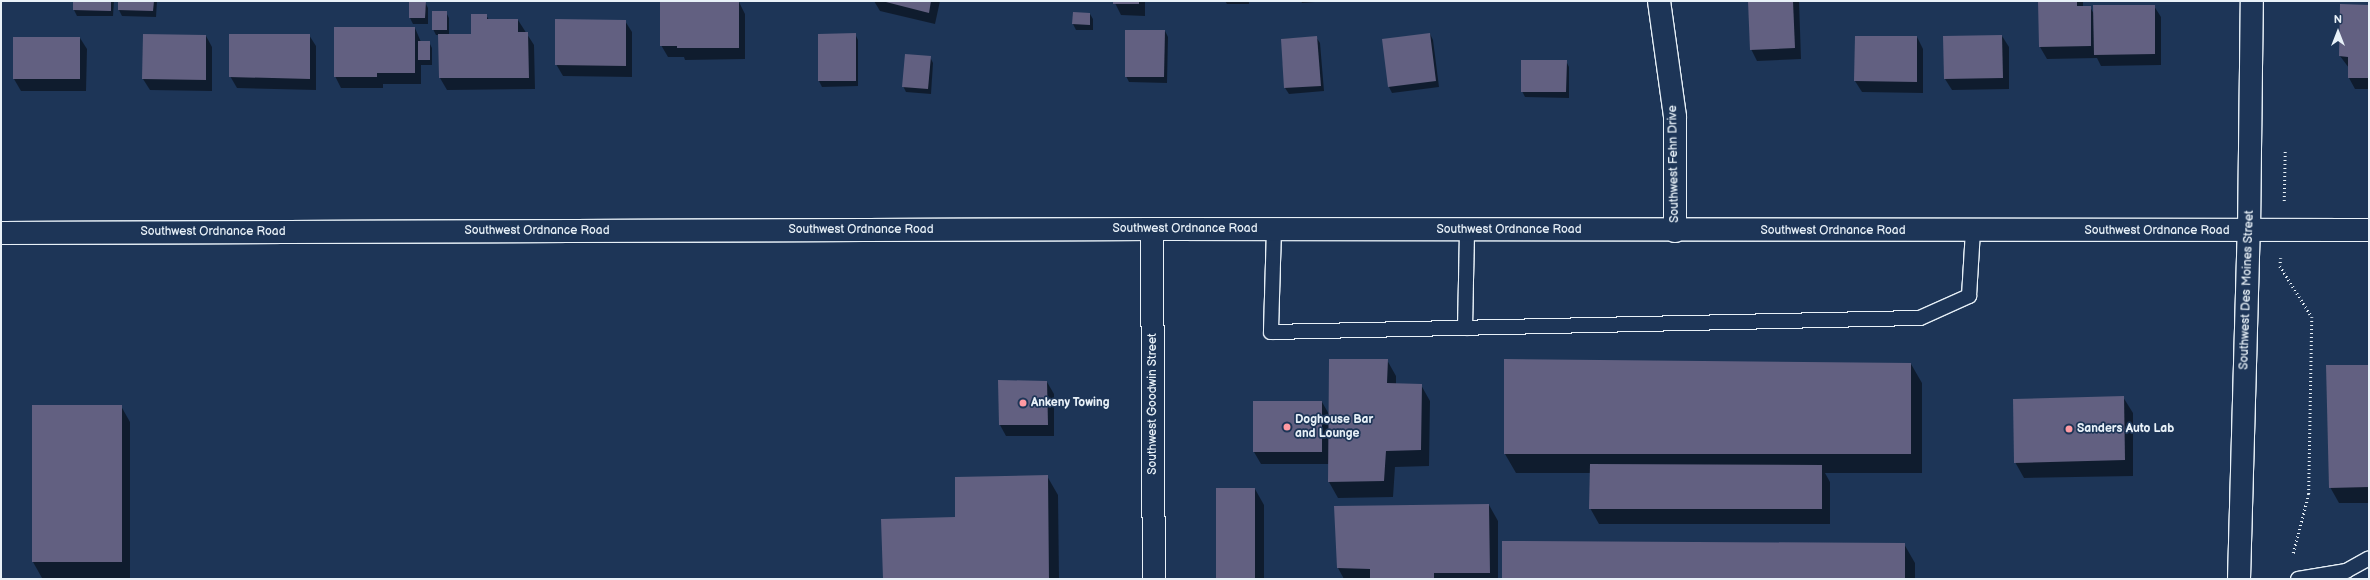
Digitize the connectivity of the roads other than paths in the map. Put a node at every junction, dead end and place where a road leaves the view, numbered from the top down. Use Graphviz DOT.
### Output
graph roads {
  1 [pos="1659,1"];
  2 [pos="2252,1"];
  3 [pos="1152,229"];
  4 [pos="1274,229"];
  5 [pos="1467,230"];
  6 [pos="2369,230"];
  7 [pos="1675,231"];
  8 [pos="1974,231"];
  9 [pos="2249,231"];
  10 [pos="1,233"];
  11 [pos="1465,328"];
  12 [pos="2369,558"];
  13 [pos="1154,579"];
  14 [pos="2239,579"];
  15 [pos="2298,579"];
  1 -- 7 [label="street, Southwest Fehn Drive"];
  2 -- 9 [label="street, Southwest Des Moines Street"];
  3 -- 4 [label="street, Southwest Ordnance Road"];
  3 -- 10 [label="street, Southwest Ordnance Road"];
  3 -- 13 [label="street, Southwest Goodwin Street"];
  4 -- 5 [label="street, Southwest Ordnance Road"];
  4 -- 11 [label="lane"];
  5 -- 7 [label="street, Southwest Ordnance Road"];
  5 -- 11 [label="lane"];
  6 -- 9 [label="street, Southwest Ordnance Road"];
  7 -- 8 [label="street, Southwest Ordnance Road"];
  8 -- 9 [label="street, Southwest Ordnance Road"];
  8 -- 11 [label="lane"];
  9 -- 14 [label="street, Southwest Des Moines Street"];
  12 -- 15 [label="lane"];
}
